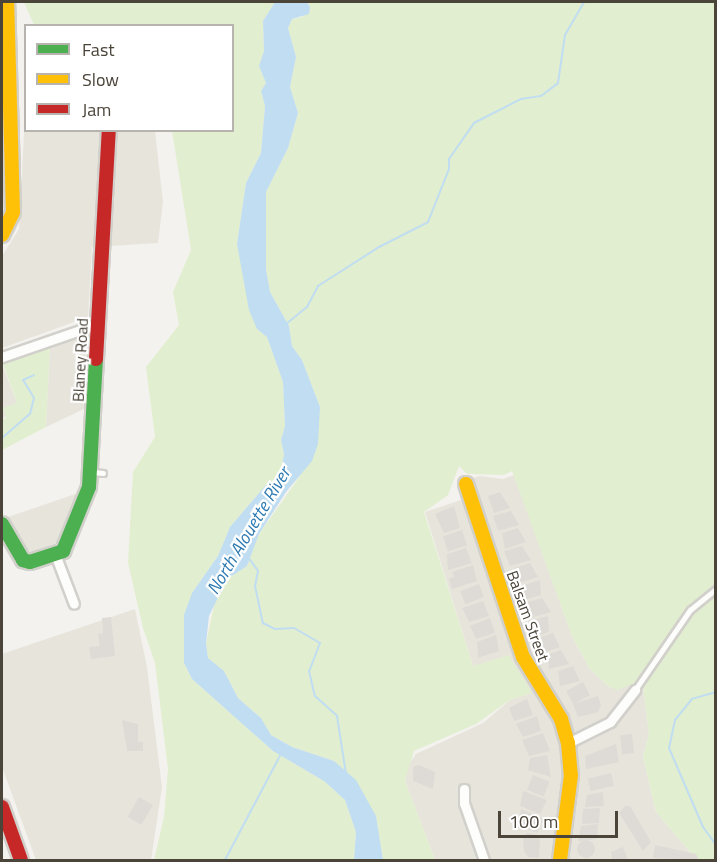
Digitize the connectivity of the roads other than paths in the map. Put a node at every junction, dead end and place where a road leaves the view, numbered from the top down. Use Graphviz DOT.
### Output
graph roads {
  1 [pos="7,2"];
  2 [pos="109,132"];
  3 [pos="2,235"];
  4 [pos="98,324"];
  5 [pos="2,357"];
  6 [pos="466,484"];
  7 [pos="2,524"];
  8 [pos="55,554"];
  9 [pos="716,589"];
  10 [pos="74,604"];
  11 [pos="635,690"];
  12 [pos="568,743"];
  13 [pos="464,789"];
  14 [pos="2,807"];
  15 [pos="21,861"];
  16 [pos="484,861"];
  17 [pos="560,861"];
  1 -- 3 [label="street"];
  2 -- 4 [label="street, Blaney Road"];
  4 -- 5 [label="street"];
  4 -- 8 [label="street, Blaney Road"];
  6 -- 12 [label="street, Balsam Street"];
  7 -- 8 [label="street"];
  8 -- 10 [label="street"];
  9 -- 11 [label="lane"];
  11 -- 12 [label="street"];
  12 -- 17 [label="street, Balsam Street"];
  13 -- 16 [label="street"];
  14 -- 15 [label="street"];
}
